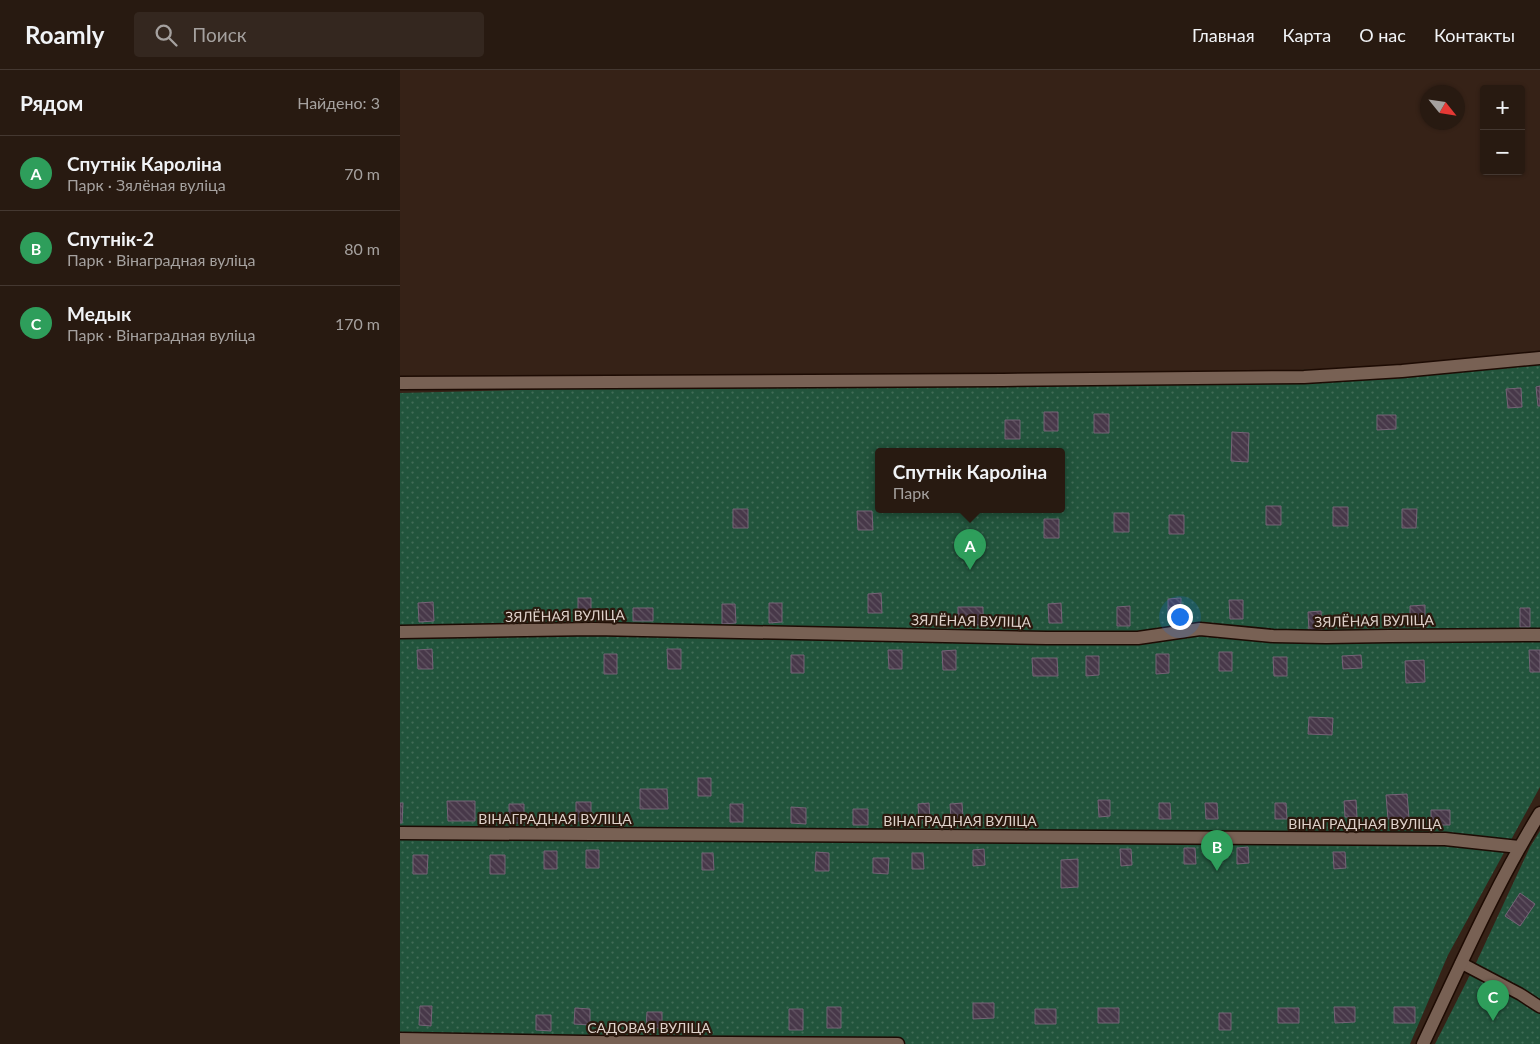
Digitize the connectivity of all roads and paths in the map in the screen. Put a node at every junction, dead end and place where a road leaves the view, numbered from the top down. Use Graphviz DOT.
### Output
graph roads {
  1 [pos="1540,358"];
  2 [pos="400,383"];
  3 [pos="400,632"];
  4 [pos="1540,636"];
  5 [pos="1540,813"];
  6 [pos="400,833"];
  7 [pos="1519,847"];
  8 [pos="1461,963"];
  9 [pos="1540,1007"];
  10 [pos="400,1039"];
  11 [pos="898,1044"];
  12 [pos="1423,1044"];
  1 -- 2 [label="street"];
  3 -- 4 [label="street, ЗЯЛЁНАЯ ВУЛІЦА"];
  5 -- 7 [label="street"];
  6 -- 7 [label="street, ВІНАГРАДНАЯ ВУЛІЦА"];
  7 -- 8 [label="street"];
  8 -- 9 [label="lane"];
  8 -- 12 [label="street"];
  10 -- 11 [label="street, САДОВАЯ ВУЛІЦА"];
}
